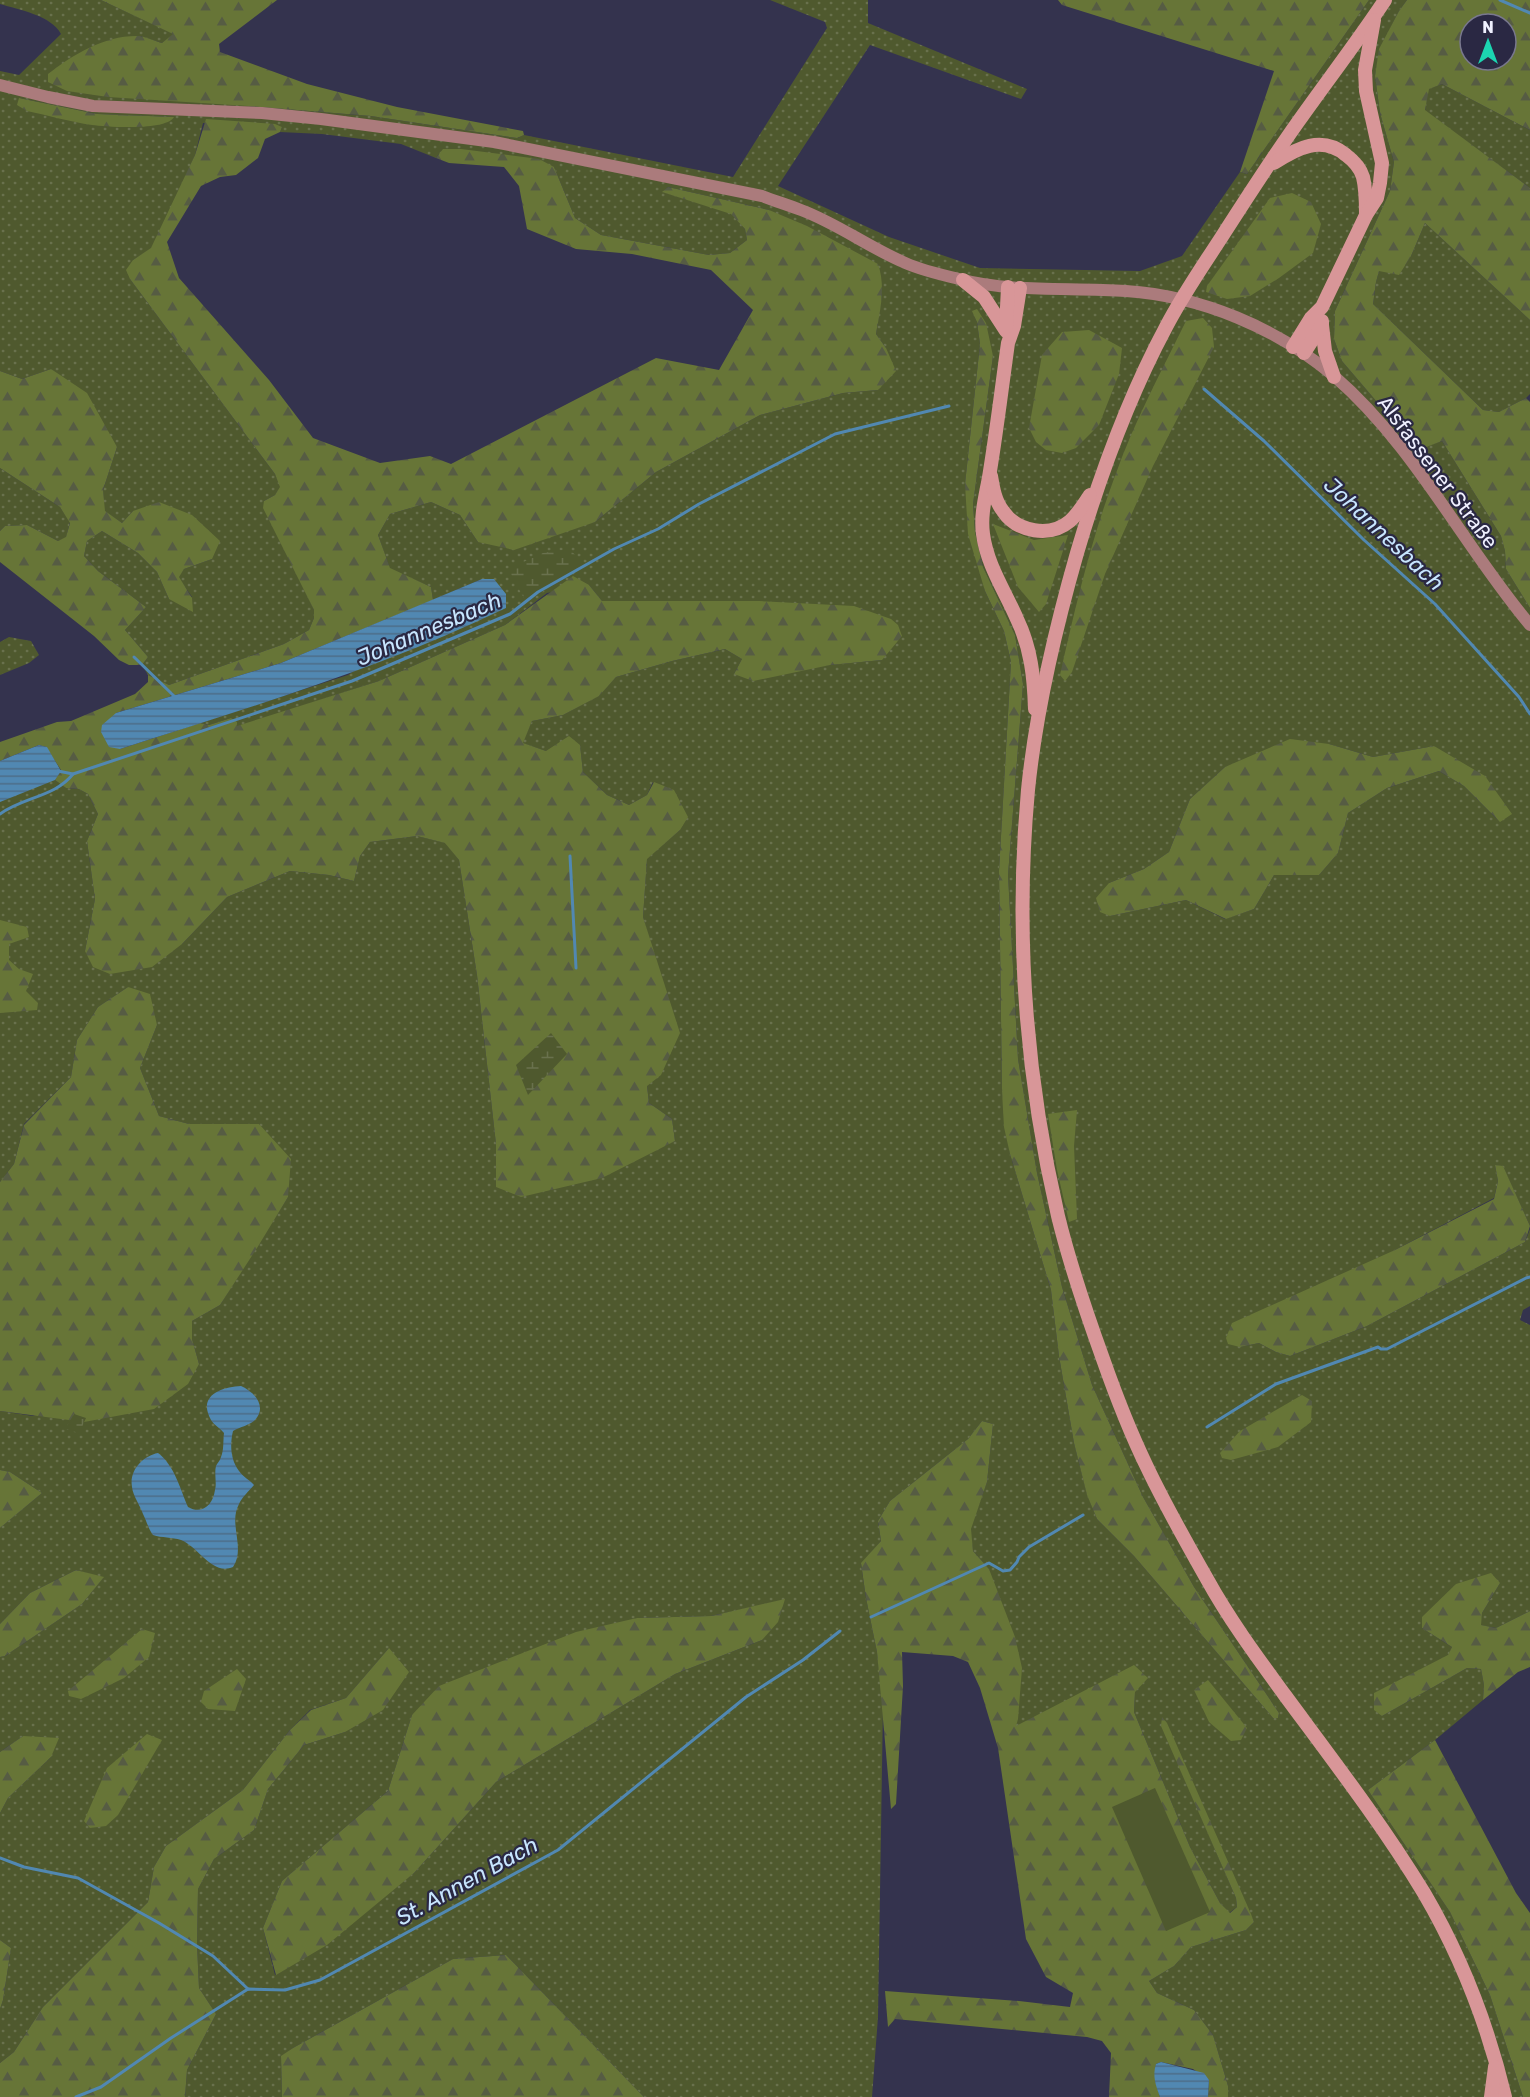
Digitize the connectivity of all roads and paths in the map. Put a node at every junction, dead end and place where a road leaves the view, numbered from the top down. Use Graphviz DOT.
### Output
graph roads {
  1 [pos="1380,8"];
  2 [pos="0,85"];
  3 [pos="1267,167"];
  4 [pos="1366,215"];
  5 [pos="963,280"];
  6 [pos="1014,288"];
  7 [pos="1322,307"];
  8 [pos="1322,325"];
  9 [pos="1007,337"];
  10 [pos="1298,350"];
  11 [pos="1334,377"];
  12 [pos="990,473"];
  13 [pos="1097,486"];
  14 [pos="1530,625"];
  15 [pos="1036,729"];
  16 [pos="1496,2059"];
  17 [pos="1491,2097"];
  18 [pos="1505,2097"];
  1 -- 3 [label="highway"];
  1 -- 4 [label="highway"];
  2 -- 5 [label="main road, Alsfassener Straße"];
  3 -- 4 [label="highway"];
  3 -- 13 [label="highway"];
  4 -- 7 [label="highway"];
  5 -- 6 [label="main road, Alsfassener Straße"];
  5 -- 9 [label="highway"];
  6 -- 9 [label="highway"];
  6 -- 10 [label="main road, Alsfassener Straße"];
  7 -- 8 [label="highway"];
  7 -- 10 [label="highway"];
  8 -- 10 [label="highway"];
  8 -- 11 [label="highway"];
  9 -- 12 [label="highway"];
  10 -- 11 [label="main road, Alsfassener Straße"];
  11 -- 14 [label="main road, Alsfassener Straße"];
  12 -- 13 [label="highway"];
  12 -- 15 [label="highway"];
  13 -- 15 [label="highway"];
  15 -- 16 [label="highway"];
  16 -- 17 [label="highway"];
  16 -- 18 [label="highway"];
}
